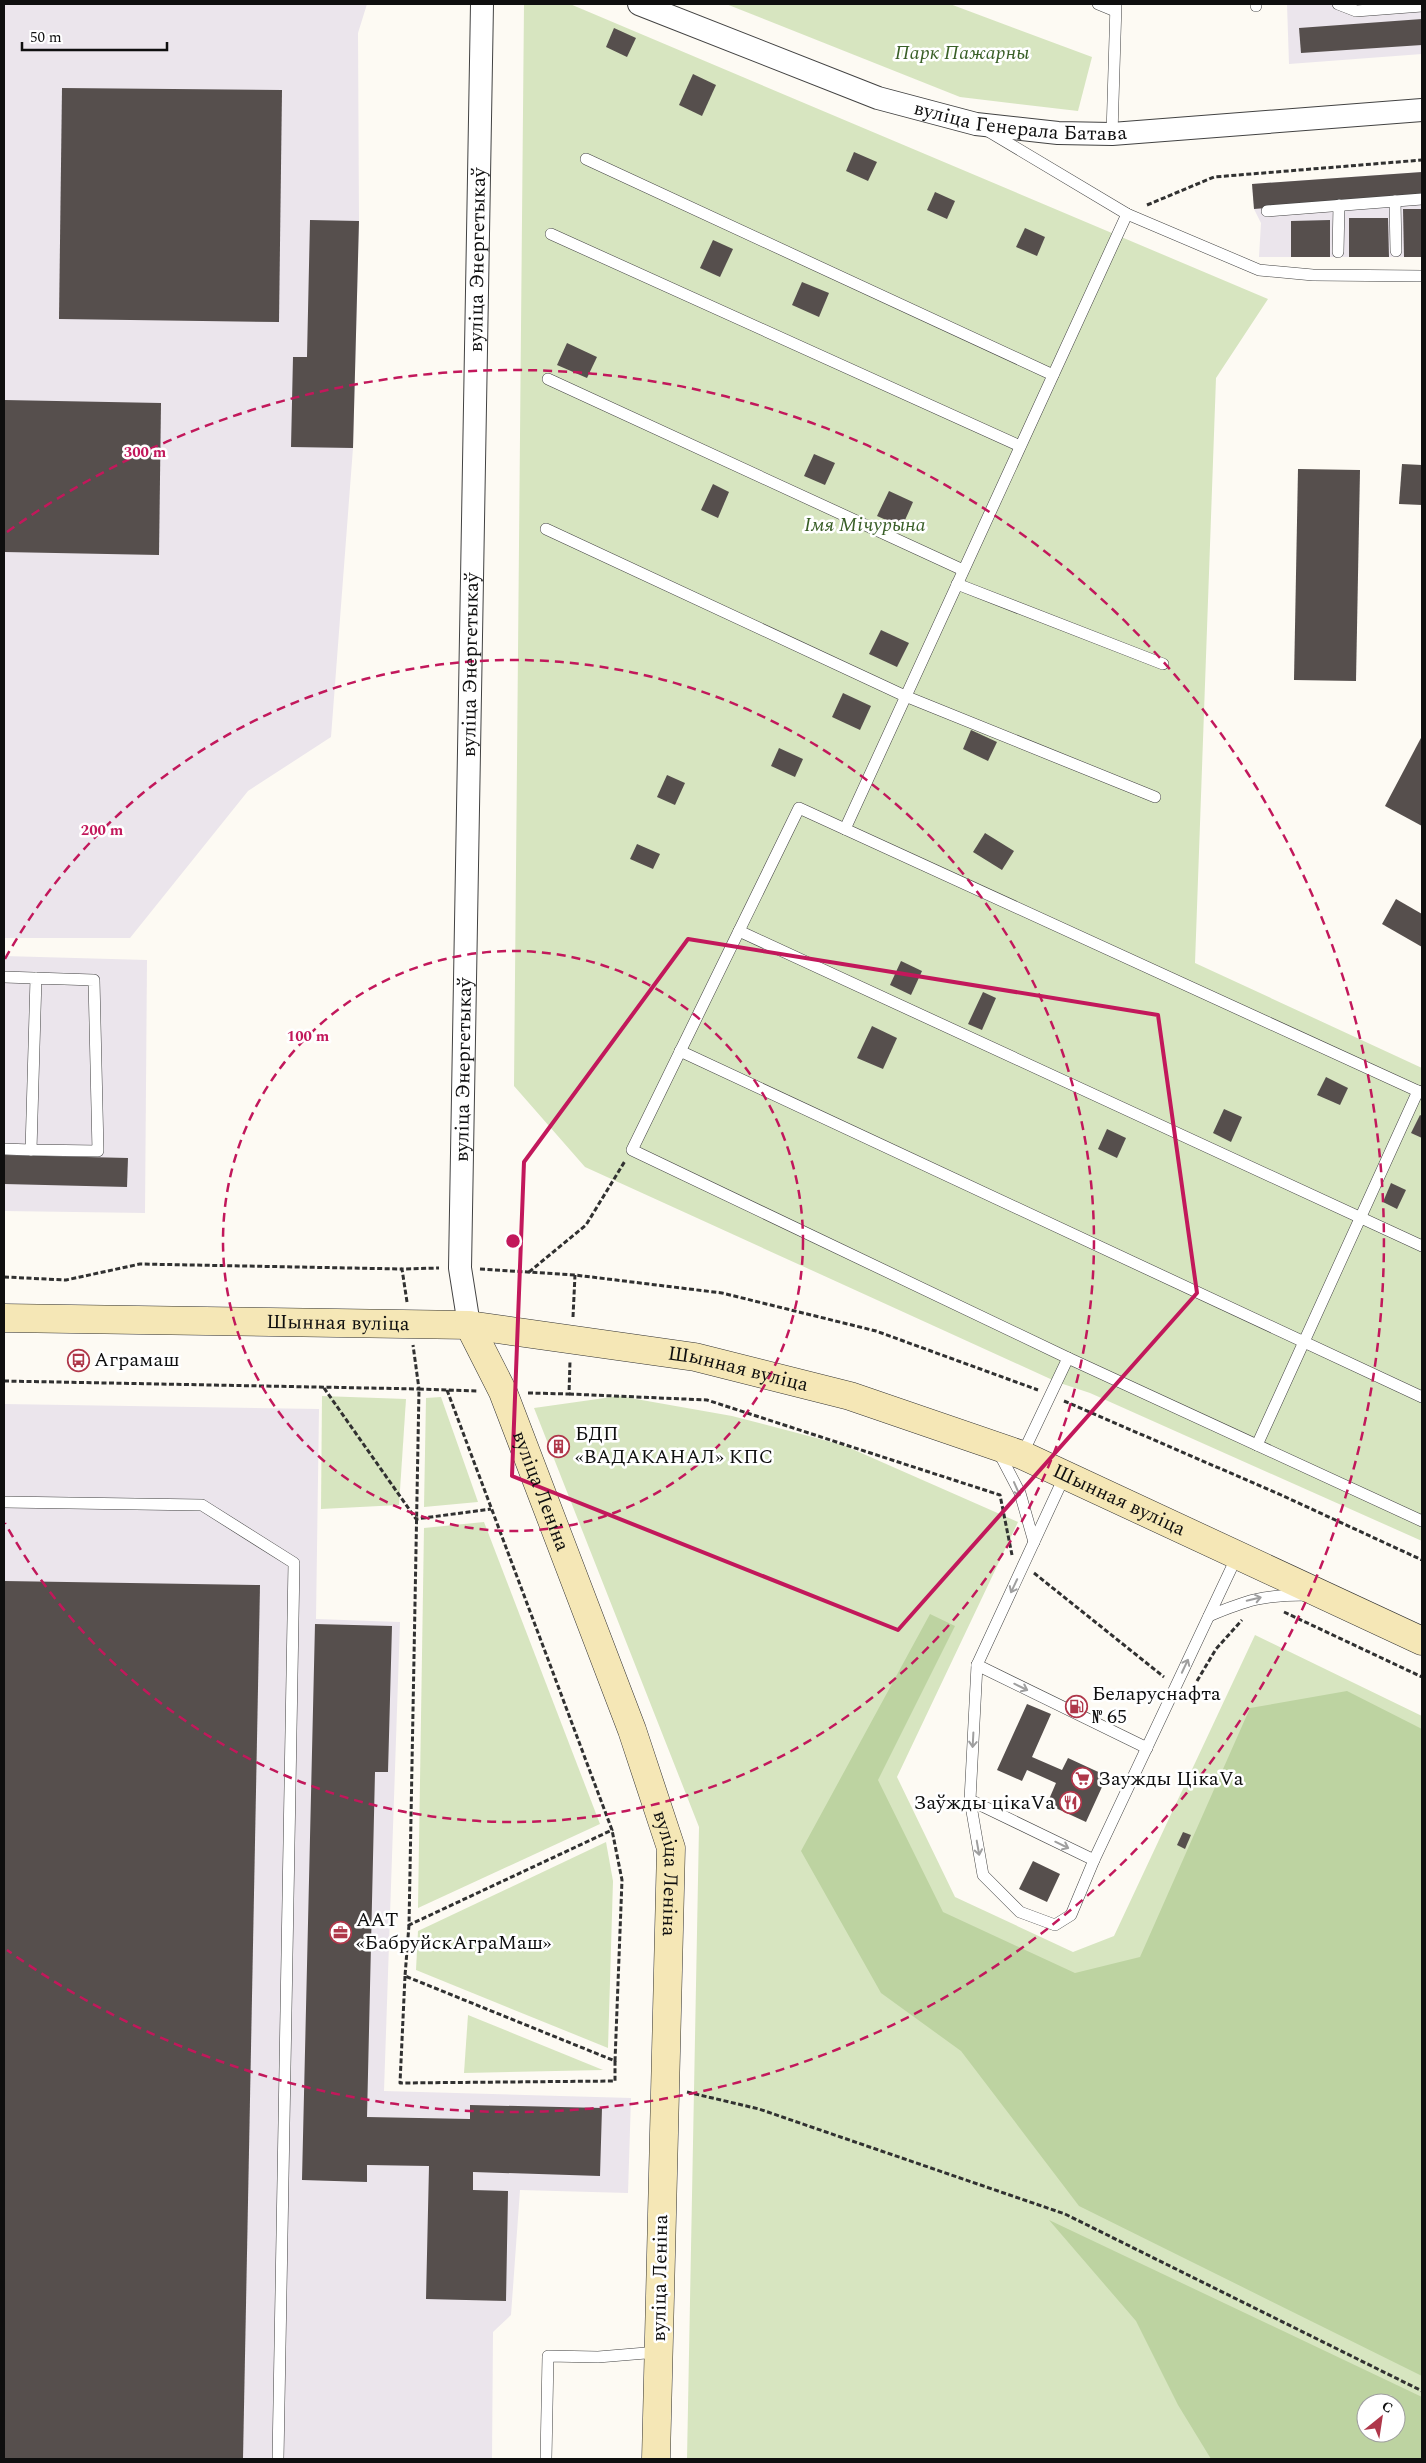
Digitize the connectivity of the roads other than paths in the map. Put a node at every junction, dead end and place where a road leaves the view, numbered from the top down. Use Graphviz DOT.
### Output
graph roads {
  1 [pos="482,4"];
  2 [pos="639,4"];
  3 [pos="1098,4"];
  4 [pos="1338,4"];
  5 [pos="1422,6"];
  6 [pos="1116,7"];
  7 [pos="1422,110"];
  8 [pos="976,124"];
  9 [pos="1112,134"];
  10 [pos="586,159"];
  11 [pos="1422,199"];
  12 [pos="1395,201"];
  13 [pos="1339,205"];
  14 [pos="1267,211"];
  15 [pos="1127,214"];
  16 [pos="551,234"];
  17 [pos="1396,251"];
  18 [pos="1338,252"];
  19 [pos="1422,276"];
  20 [pos="1053,374"];
  21 [pos="548,379"];
  22 [pos="1020,446"];
  23 [pos="546,529"];
  24 [pos="963,570"];
  25 [pos="957,584"];
  26 [pos="1163,664"];
  27 [pos="906,696"];
  28 [pos="1155,796"];
  29 [pos="845,829"];
  30 [pos="739,931"];
  31 [pos="4,977"];
  32 [pos="36,978"];
  33 [pos="680,1051"];
  34 [pos="1420,1092"];
  35 [pos="4,1149"];
  36 [pos="31,1150"];
  37 [pos="1360,1218"];
  38 [pos="1422,1246"];
  39 [pos="4,1318"];
  40 [pos="469,1325"];
  41 [pos="1304,1342"];
  42 [pos="1068,1358"];
  43 [pos="1422,1397"];
  44 [pos="1257,1445"];
  45 [pos="996,1446"];
  46 [pos="1022,1455"];
  47 [pos="1066,1474"];
  48 [pos="4,1502"];
  49 [pos="1422,1521"];
  50 [pos="1034,1542"];
  51 [pos="1238,1554"];
  52 [pos="1325,1595"];
  53 [pos="1209,1616"];
  54 [pos="1422,1641"];
  55 [pos="977,1665"];
  56 [pos="1147,1748"];
  57 [pos="970,1800"];
  58 [pos="1094,1860"];
  59 [pos="658,2352"];
  60 [pos="278,2459"];
  61 [pos="546,2459"];
  62 [pos="656,2459"];
  1 -- 40 [label="street, вуліца Энергетыкаў"];
  2 -- 8 [label="street, вуліца Генерала Батава"];
  3 -- 6 [label="lane"];
  4 -- 5 [label="lane"];
  6 -- 9 [label="lane"];
  7 -- 9 [label="street, вуліца Генерала Батава"];
  8 -- 9 [label="street, вуліца Генерала Батава"];
  8 -- 15 [label="lane"];
  10 -- 20 [label="lane"];
  11 -- 12 [label="lane"];
  12 -- 13 [label="lane"];
  12 -- 17 [label="lane"];
  13 -- 14 [label="lane"];
  13 -- 18 [label="lane"];
  15 -- 19 [label="lane"];
  15 -- 20 [label="lane"];
  16 -- 22 [label="lane"];
  20 -- 22 [label="lane"];
  21 -- 24 [label="lane"];
  22 -- 24 [label="lane"];
  23 -- 27 [label="lane"];
  24 -- 25 [label="lane"];
  25 -- 26 [label="lane"];
  25 -- 27 [label="lane"];
  27 -- 28 [label="lane"];
  27 -- 29 [label="lane"];
  29 -- 30 [label="lane"];
  29 -- 34 [label="lane"];
  30 -- 33 [label="lane"];
  30 -- 37 [label="lane"];
  31 -- 32 [label="lane"];
  32 -- 36 [label="lane"];
  32 -- 36 [label="lane"];
  33 -- 41 [label="lane"];
  33 -- 42 [label="lane"];
  34 -- 37 [label="lane"];
  35 -- 36 [label="lane"];
  37 -- 38 [label="lane"];
  37 -- 41 [label="lane"];
  39 -- 40 [label="main road, Шынная вуліца"];
  40 -- 45 [label="main road, Шынная вуліца"];
  40 -- 59 [label="main road, вуліца Леніна"];
  41 -- 43 [label="lane"];
  41 -- 44 [label="lane"];
  42 -- 44 [label="lane"];
  42 -- 46 [label="lane"];
  44 -- 49 [label="lane"];
  45 -- 46 [label="main road, Шынная вуліца"];
  45 -- 50 [label="lane, one-way"];
  46 -- 47 [label="main road, Шынная вуліца"];
  47 -- 50 [label="lane"];
  47 -- 51 [label="main road, Шынная вуліца"];
  48 -- 60 [label="lane"];
  50 -- 55 [label="lane, one-way"];
  51 -- 52 [label="main road, Шынная вуліца"];
  51 -- 53 [label="lane"];
  53 -- 52 [label="lane, one-way"];
  52 -- 54 [label="main road, Шынная вуліца"];
  56 -- 53 [label="lane, one-way"];
  55 -- 56 [label="lane, one-way"];
  55 -- 57 [label="lane, one-way"];
  56 -- 58 [label="lane"];
  57 -- 58 [label="lane, one-way"];
  57 -- 58 [label="lane, one-way"];
  59 -- 61 [label="lane"];
  59 -- 62 [label="main road, вуліца Леніна"];
}
